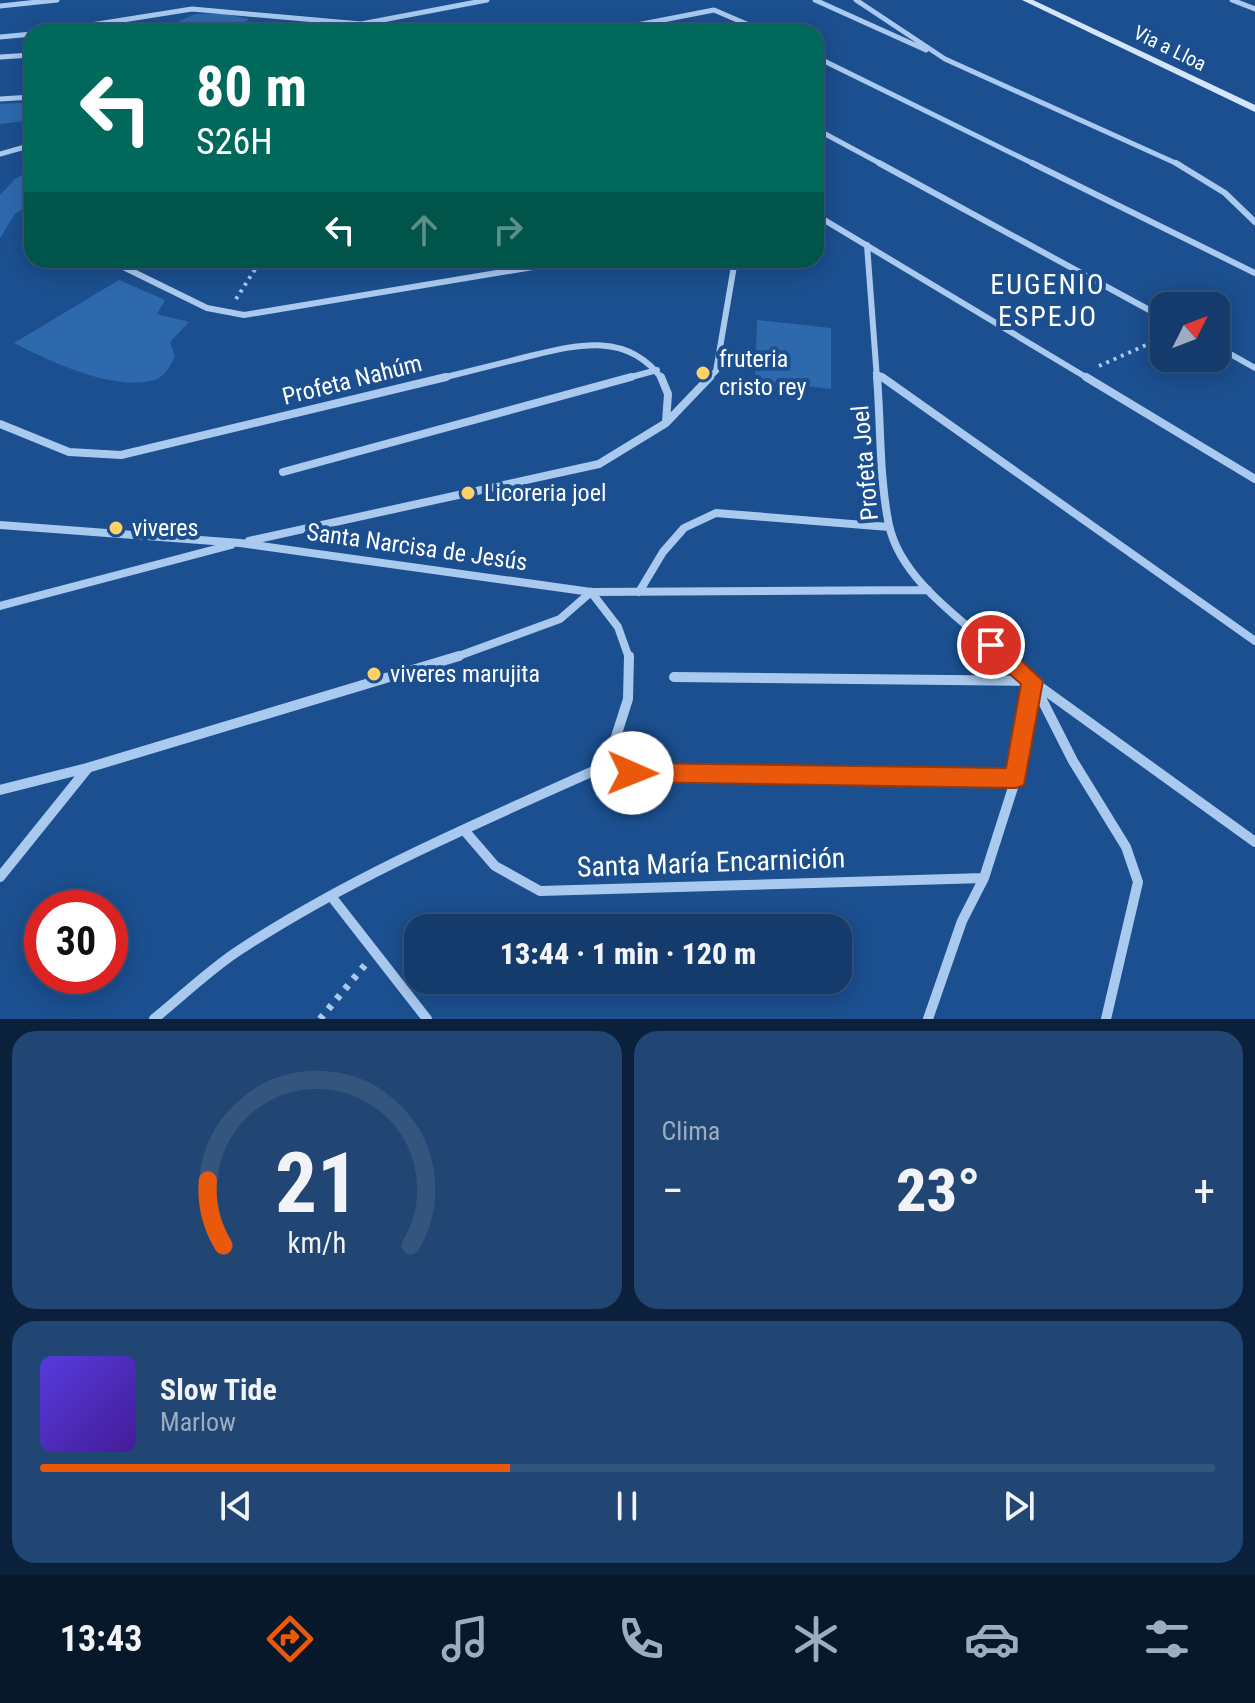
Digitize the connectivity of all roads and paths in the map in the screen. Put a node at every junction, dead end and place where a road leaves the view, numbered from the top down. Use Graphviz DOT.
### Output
graph roads {
  1 [pos="57,0"];
  2 [pos="487,0"];
  3 [pos="815,0"];
  4 [pos="856,0"];
  5 [pos="1026,0"];
  6 [pos="1232,0"];
  7 [pos="0,6"];
  8 [pos="1255,9"];
  9 [pos="97,24"];
  10 [pos="361,24"];
  11 [pos="642,24"];
  12 [pos="746,24"];
  13 [pos="24,35"];
  14 [pos="0,37"];
  15 [pos="24,56"];
  16 [pos="0,57"];
  17 [pos="945,59"];
  18 [pos="824,61"];
  19 [pos="24,98"];
  20 [pos="0,99"];
  21 [pos="1255,109"];
  22 [pos="824,133"];
  23 [pos="24,147"];
  24 [pos="0,154"];
  25 [pos="824,220"];
  26 [pos="1255,222"];
  27 [pos="867,245"];
  28 [pos="126,268"];
  29 [pos="256,268"];
  30 [pos="506,268"];
  31 [pos="734,268"];
  32 [pos="1255,273"];
  33 [pos="1150,310"];
  34 [pos="226,314"];
  35 [pos="1150,343"];
  36 [pos="1230,354"];
  37 [pos="1255,368"];
  38 [pos="657,370"];
  39 [pos="876,373"];
  40 [pos="1080,375"];
  41 [pos="666,423"];
  42 [pos="0,424"];
  43 [pos="283,472"];
  44 [pos="1255,479"];
  45 [pos="0,525"];
  46 [pos="889,527"];
  47 [pos="240,543"];
  48 [pos="928,590"];
  49 [pos="591,592"];
  50 [pos="639,592"];
  51 [pos="0,606"];
  52 [pos="1255,641"];
  53 [pos="674,677"];
  54 [pos="1032,681"];
  55 [pos="607,765"];
  56 [pos="87,768"];
  57 [pos="1016,778"];
  58 [pos="0,790"];
  59 [pos="464,830"];
  60 [pos="1255,842"];
  61 [pos="0,877"];
  62 [pos="984,878"];
  63 [pos="331,896"];
  64 [pos="374,955"];
  65 [pos="154,1019"];
  66 [pos="320,1019"];
  67 [pos="427,1019"];
  68 [pos="928,1019"];
  69 [pos="1106,1019"];
  1 -- 7 [label="street"];
  2 -- 10 [label="street"];
  3 -- 17 [label="street"];
  4 -- 17 [label="street"];
  5 -- 21 [label="street, Via a Lloa"];
  6 -- 8 [label="street"];
  9 -- 10 [label="street"];
  11 -- 12 [label="street"];
  13 -- 14 [label="street"];
  15 -- 16 [label="street"];
  17 -- 26 [label="street"];
  18 -- 32 [label="street"];
  19 -- 20 [label="street"];
  22 -- 33 [label="street"];
  23 -- 24 [label="street"];
  25 -- 27 [label="street"];
  27 -- 39 [label="street, Profeta Joel"];
  27 -- 40 [label="street"];
  28 -- 34 [label="street"];
  29 -- 34 [label="path"];
  30 -- 34 [label="street"];
  31 -- 41 [label="street, Santa Narcisa de Jesús"];
  35 -- 40 [label="path"];
  36 -- 37 [label="street"];
  38 -- 41 [label="street"];
  38 -- 42 [label="street, Profeta Nahúm"];
  38 -- 43 [label="street"];
  39 -- 46 [label="street, Profeta Joel"];
  39 -- 52 [label="street"];
  40 -- 44 [label="street"];
  41 -- 47 [label="street, Santa Narcisa de Jesús"];
  45 -- 47 [label="street"];
  46 -- 48 [label="street, Profeta Joel"];
  46 -- 50 [label="street"];
  47 -- 49 [label="street, Santa Narcisa de Jesús"];
  47 -- 51 [label="street"];
  48 -- 50 [label="street, Santa Narcisa de Jesús"];
  48 -- 54 [label="street, Profeta Joel"];
  49 -- 50 [label="street, Santa Narcisa de Jesús"];
  49 -- 55 [label="street"];
  49 -- 56 [label="street"];
  53 -- 54 [label="street"];
  54 -- 57 [label="street"];
  54 -- 60 [label="street, Profeta Joel"];
  54 -- 69 [label="street"];
  55 -- 57 [label="street"];
  55 -- 59 [label="street"];
  56 -- 58 [label="street"];
  56 -- 61 [label="street"];
  57 -- 62 [label="street"];
  59 -- 62 [label="street, Santa María Encarnición"];
  59 -- 63 [label="street"];
  62 -- 68 [label="street"];
  63 -- 64 [label="street"];
  63 -- 65 [label="street"];
  64 -- 66 [label="path"];
  64 -- 67 [label="street"];
}
